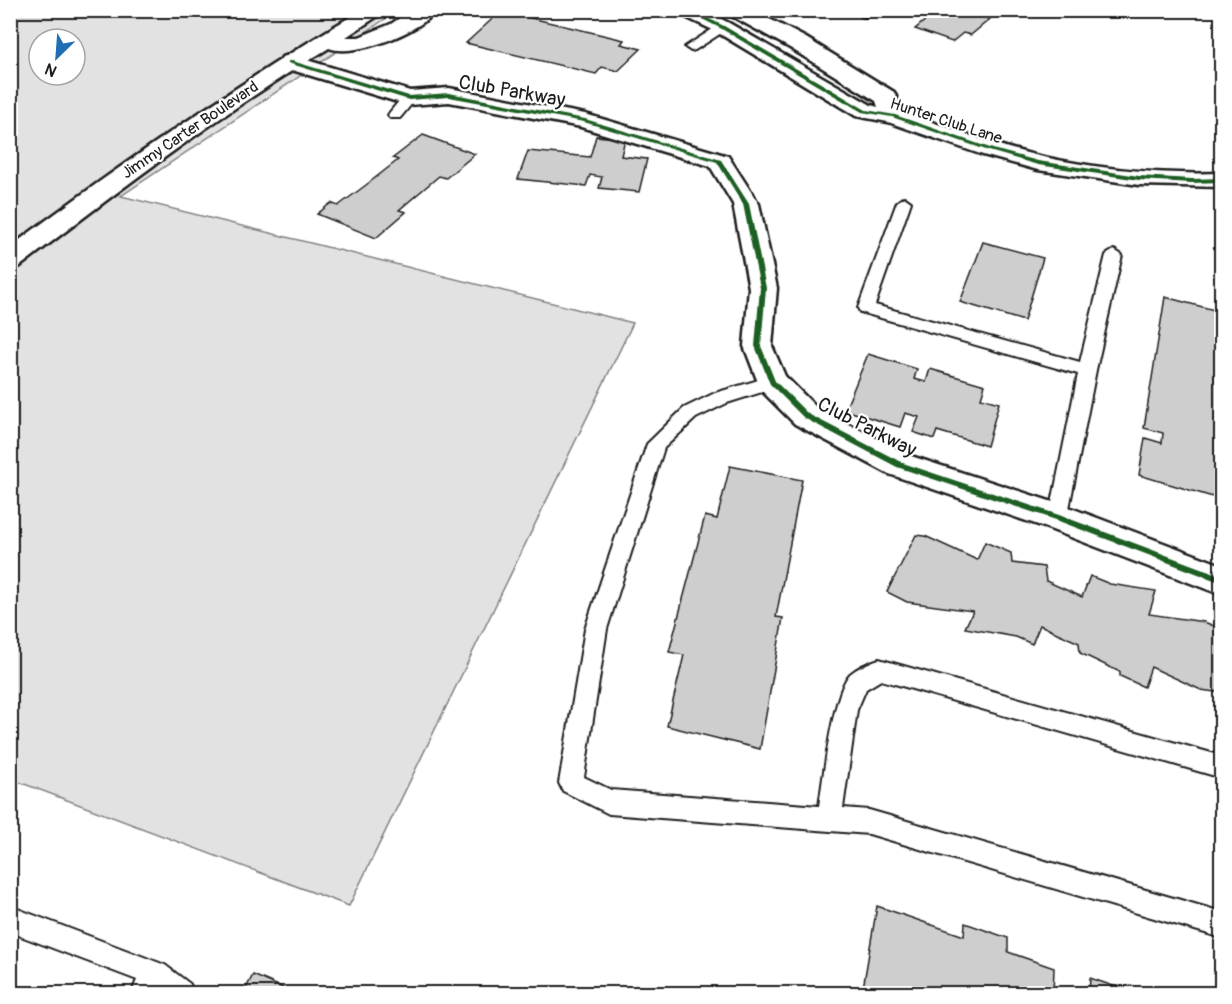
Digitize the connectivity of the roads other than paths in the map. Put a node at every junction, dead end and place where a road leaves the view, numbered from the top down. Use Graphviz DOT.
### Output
graph roads {
  1 [pos="377,10"];
  2 [pos="426,10"];
  3 [pos="686,10"];
  4 [pos="738,16"];
  5 [pos="318,46"];
  6 [pos="691,47"];
  7 [pos="290,62"];
  8 [pos="1221,180"];
  9 [pos="904,202"];
  10 [pos="1114,255"];
  11 [pos="10,261"];
  12 [pos="1087,370"];
  13 [pos="772,382"];
  14 [pos="1059,518"];
  15 [pos="1221,580"];
  16 [pos="1221,767"];
  17 [pos="829,819"];
  18 [pos="10,919"];
  19 [pos="1221,925"];
  20 [pos="150,984"];
  21 [pos="180,993"];
  1 -- 5 [label="street, Jimmy Carter Boulevard"];
  2 -- 5 [label="street"];
  3 -- 4 [label="street, Hunter Club Lane"];
  4 -- 6 [label="lane"];
  4 -- 8 [label="street, Hunter Club Lane"];
  5 -- 7 [label="street, Jimmy Carter Boulevard"];
  7 -- 11 [label="street, Jimmy Carter Boulevard"];
  7 -- 13 [label="street, Club Parkway"];
  9 -- 12 [label="lane"];
  10 -- 12 [label="lane"];
  12 -- 14 [label="lane"];
  13 -- 14 [label="street, Club Parkway"];
  13 -- 17 [label="lane"];
  14 -- 15 [label="street, Club Parkway"];
  16 -- 17 [label="lane"];
  17 -- 19 [label="lane"];
  18 -- 20 [label="lane"];
  20 -- 21 [label="lane"];
}
